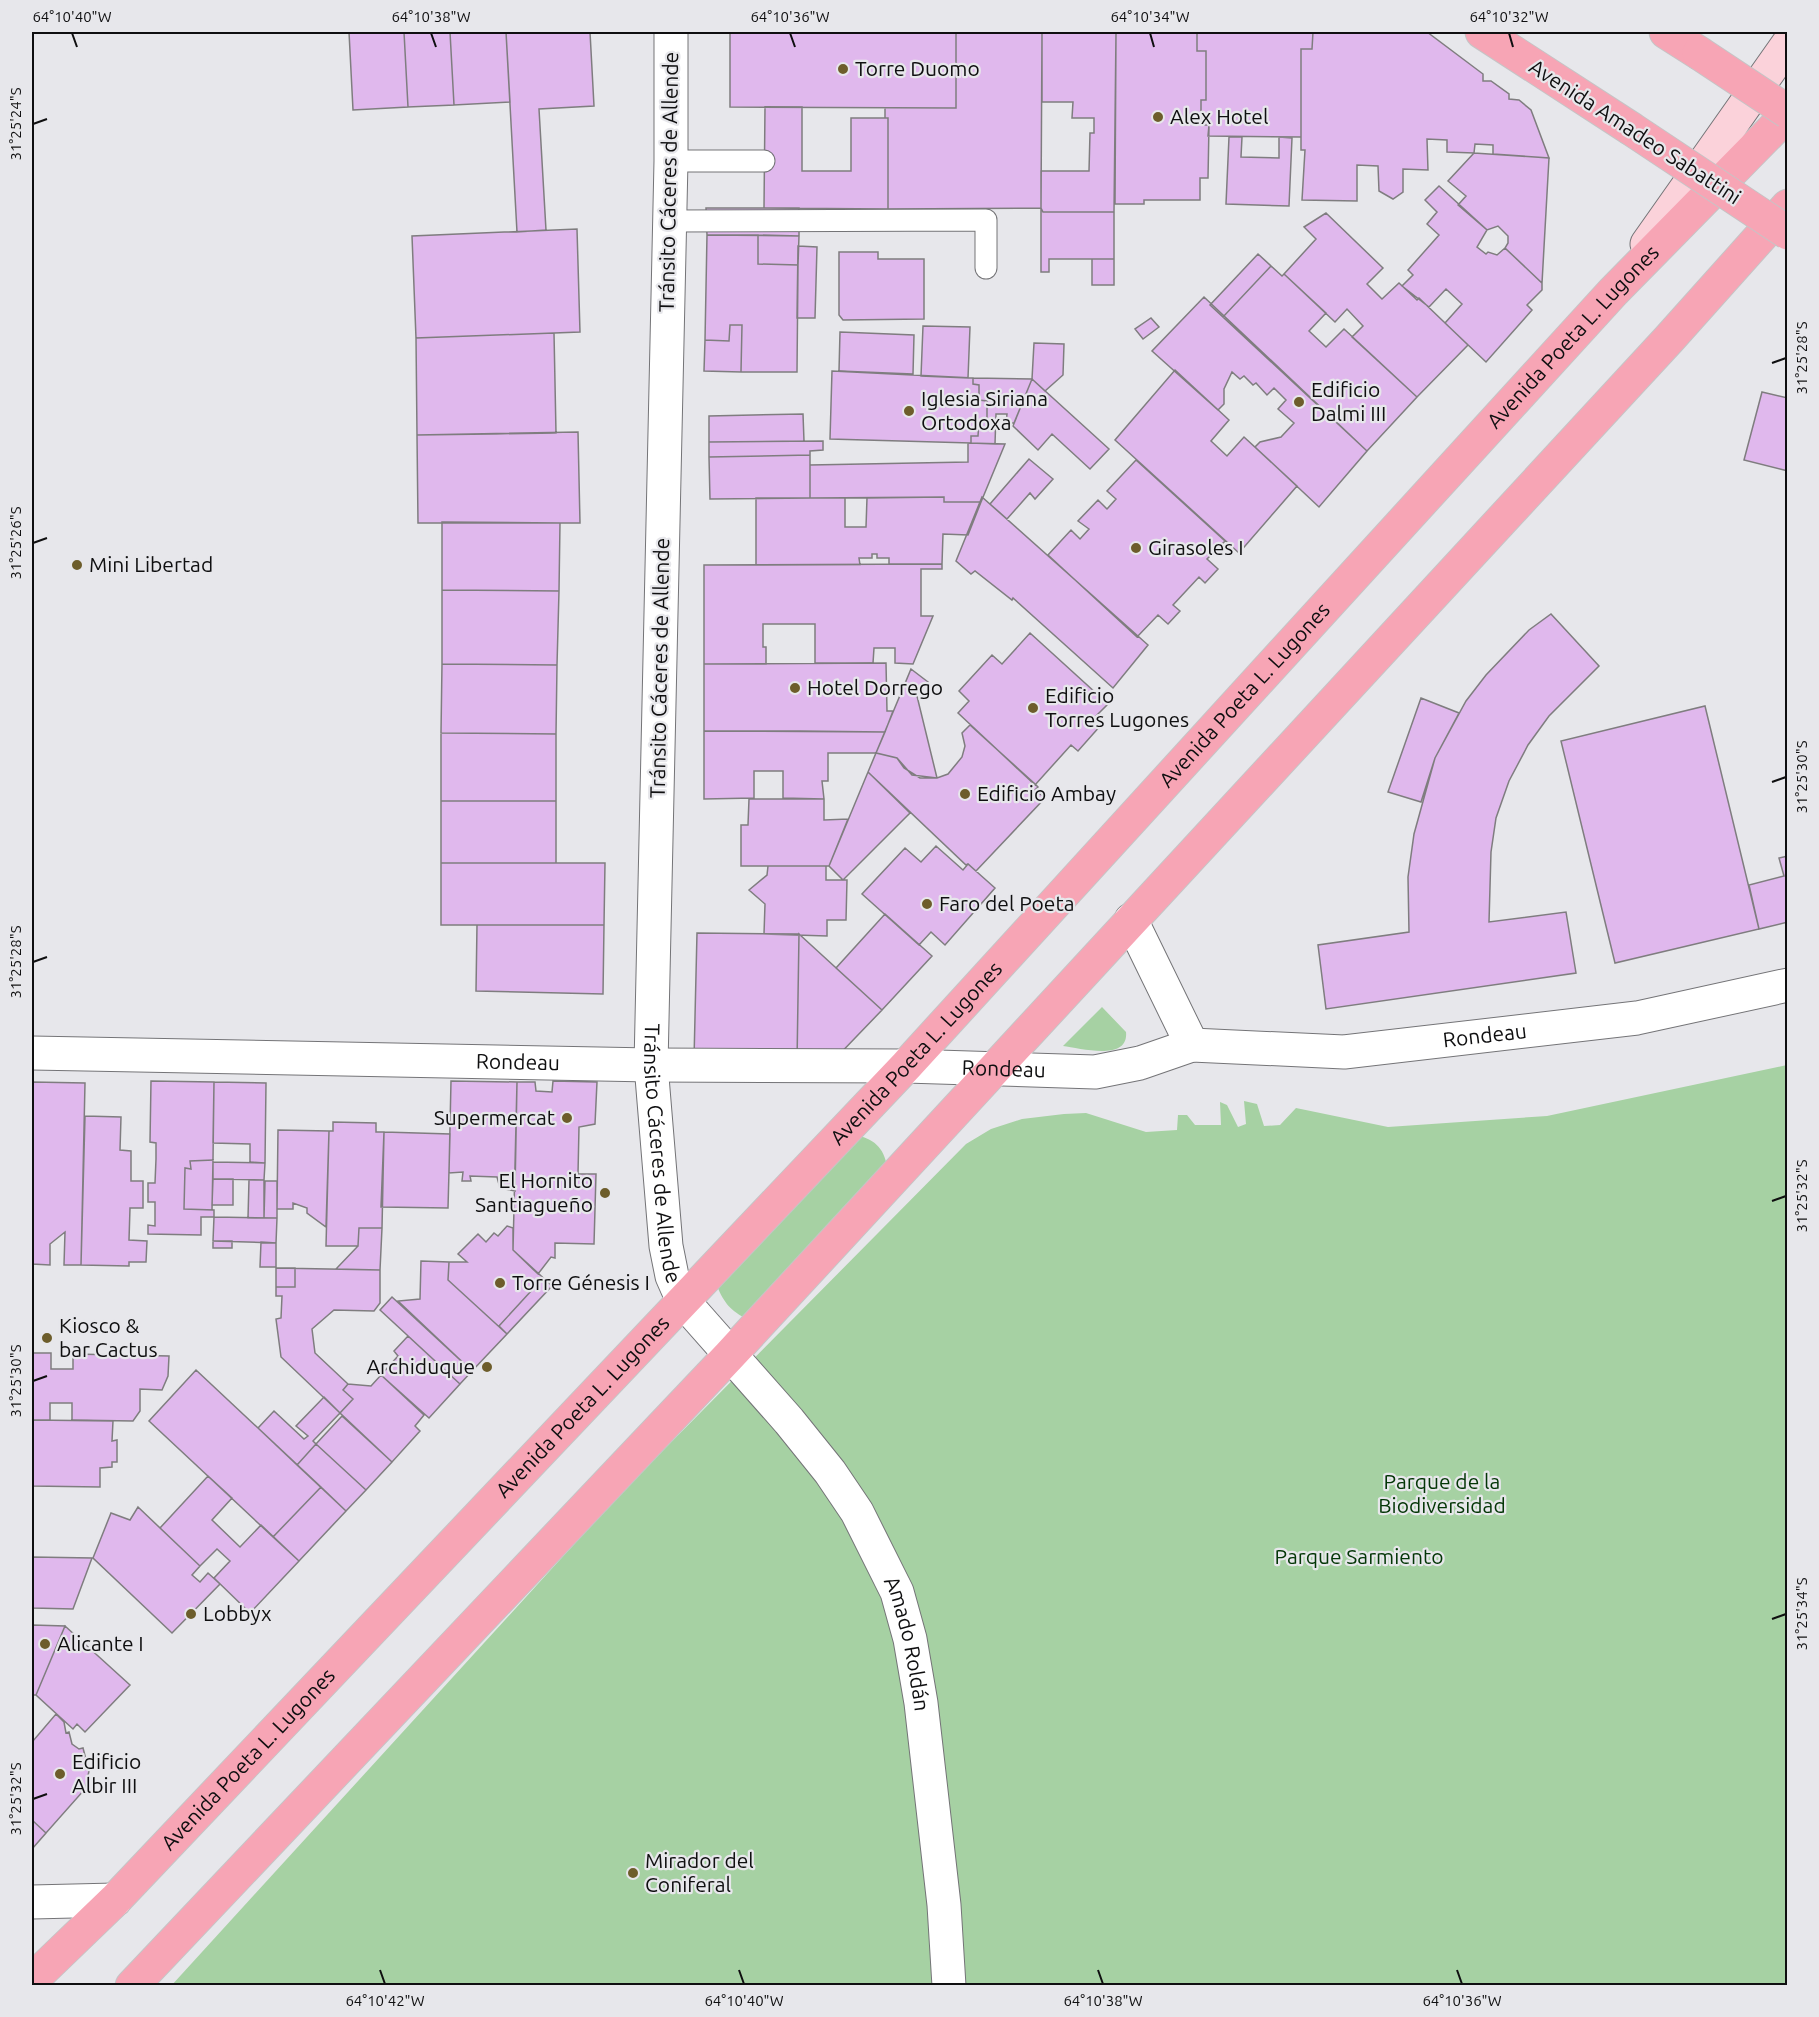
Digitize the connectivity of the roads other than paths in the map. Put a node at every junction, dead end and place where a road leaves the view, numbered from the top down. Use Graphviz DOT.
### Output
graph roads {
  1 [pos="670,32"];
  2 [pos="1482,32"];
  3 [pos="1666,32"];
  4 [pos="1788,44"];
  5 [pos="1788,113"];
  6 [pos="671,161"];
  7 [pos="765,161"];
  8 [pos="1788,206"];
  9 [pos="670,221"];
  10 [pos="1788,224"];
  11 [pos="1788,233"];
  12 [pos="986,268"];
  13 [pos="1613,292"];
  14 [pos="1669,339"];
  15 [pos="1131,920"];
  16 [pos="1788,985"];
  17 [pos="1192,1045"];
  18 [pos="32,1053"];
  19 [pos="651,1065"];
  20 [pos="906,1066"];
  21 [pos="995,1069"];
  22 [pos="683,1301"];
  23 [pos="729,1356"];
  24 [pos="115,1900"];
  25 [pos="32,1902"];
  26 [pos="32,1980"];
  27 [pos="132,1986"];
  28 [pos="948,1986"];
  1 -- 6 [label="street, Tránsito Cáceres de Allende"];
  2 -- 11 [label="main road, Avenida Amadeo Sabattini, bridge"];
  3 -- 5 [label="main road, bridge"];
  4 -- 13 [label="main road"];
  5 -- 13 [label="main road, Avenida Poeta L. Lugones"];
  6 -- 7 [label="lane"];
  6 -- 9 [label="street, Tránsito Cáceres de Allende"];
  8 -- 14 [label="main road"];
  9 -- 12 [label="lane"];
  9 -- 19 [label="street, Tránsito Cáceres de Allende"];
  10 -- 14 [label="main road"];
  13 -- 20 [label="main road, Avenida Poeta L. Lugones"];
  14 -- 15 [label="main road"];
  15 -- 17 [label="street"];
  15 -- 21 [label="main road"];
  16 -- 17 [label="street, Rondeau"];
  17 -- 21 [label="street, Rondeau"];
  18 -- 19 [label="street, Rondeau"];
  19 -- 20 [label="street, Rondeau"];
  19 -- 22 [label="street, Tránsito Cáceres de Allende"];
  20 -- 21 [label="street, Rondeau"];
  20 -- 22 [label="main road, Avenida Poeta L. Lugones"];
  21 -- 23 [label="main road"];
  22 -- 23 [label="street, Tránsito Cáceres de Allende"];
  22 -- 24 [label="main road, Avenida Poeta L. Lugones"];
  23 -- 27 [label="main road"];
  23 -- 28 [label="street, Amado Roldán"];
  24 -- 25 [label="street"];
  24 -- 26 [label="main road, Avenida Poeta L. Lugones"];
}
